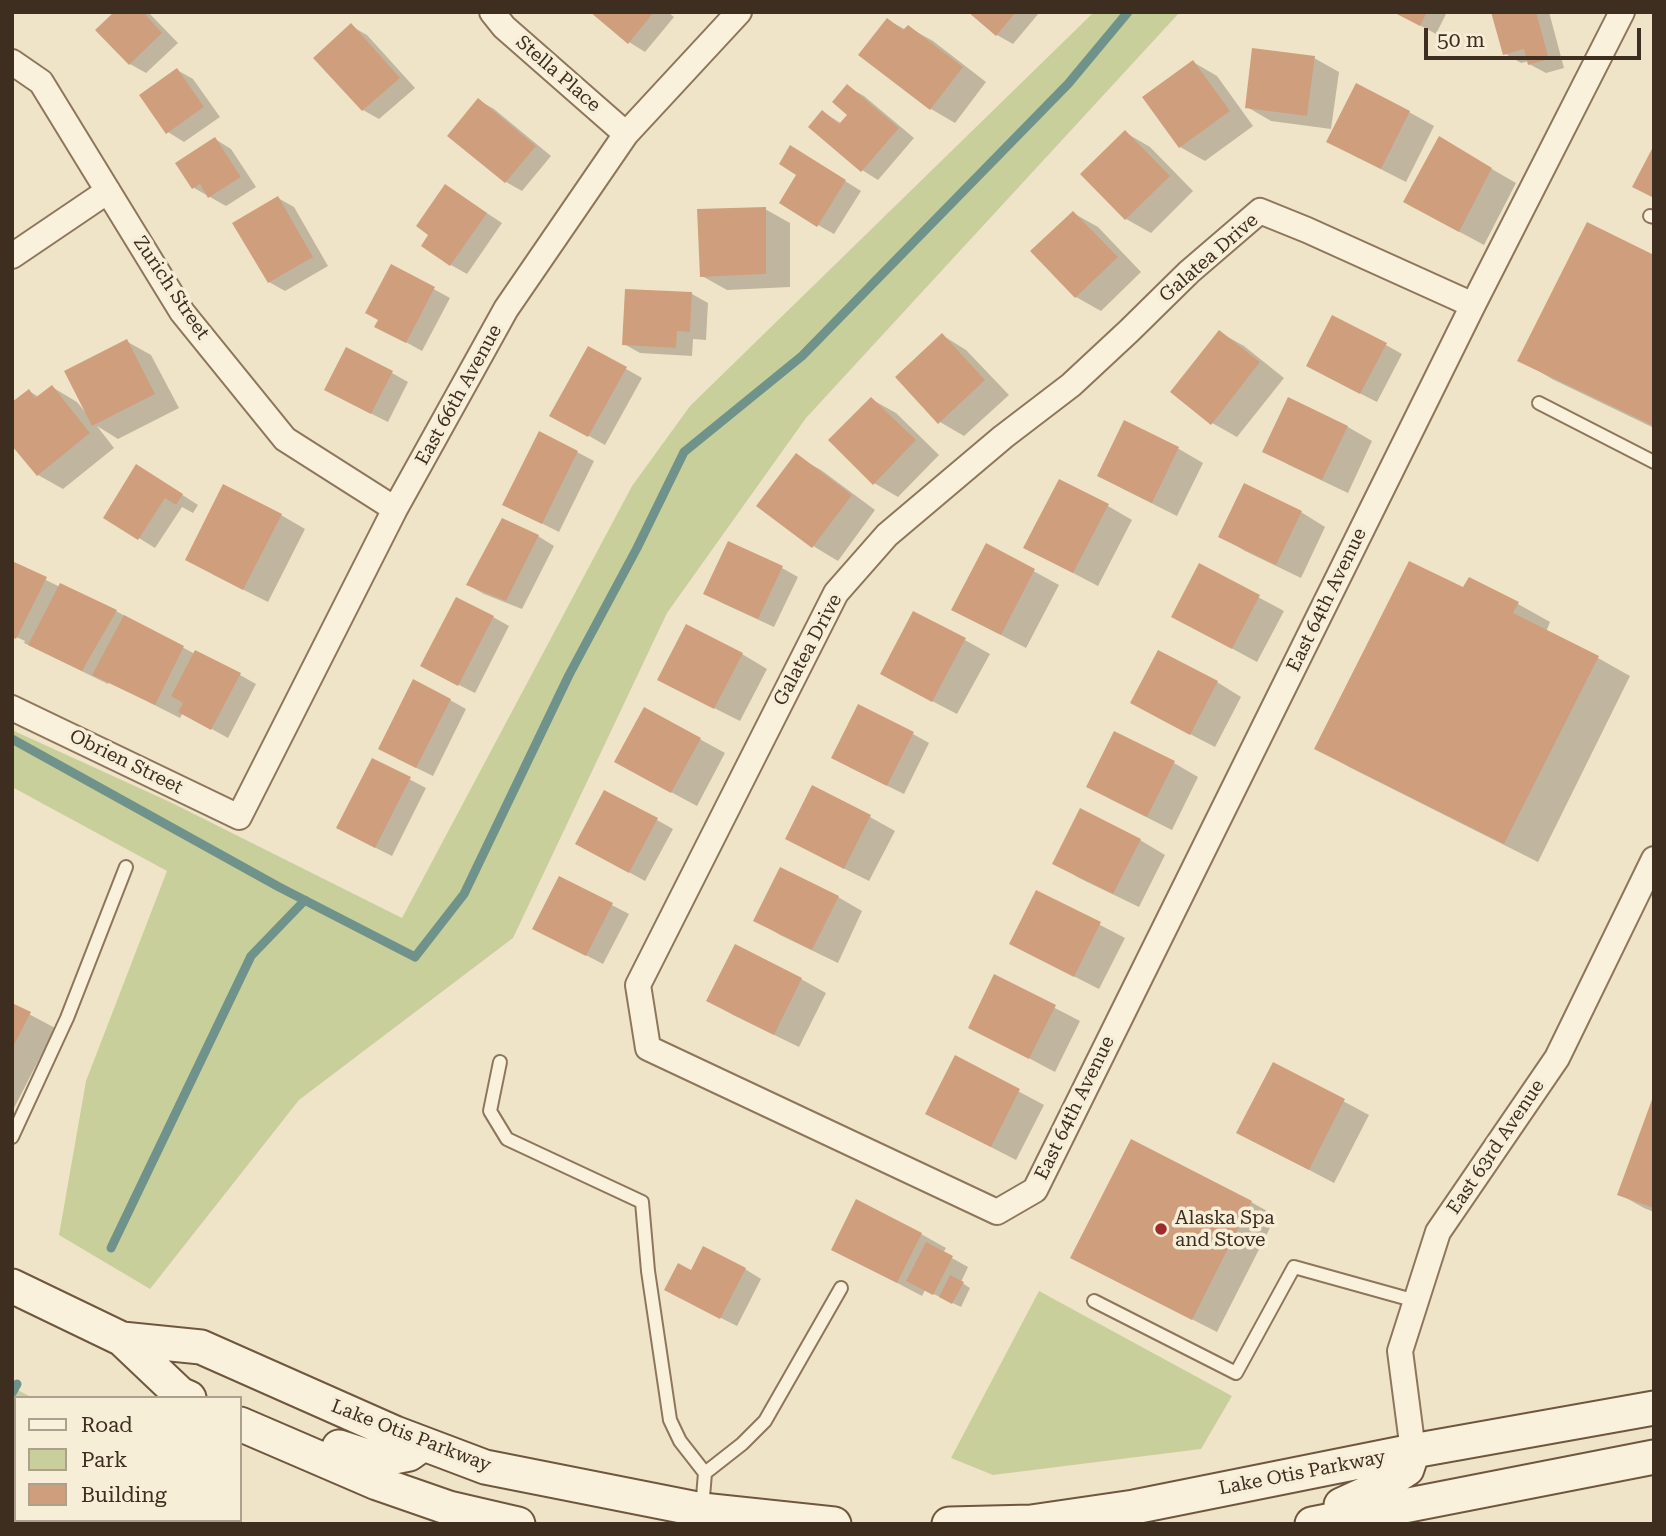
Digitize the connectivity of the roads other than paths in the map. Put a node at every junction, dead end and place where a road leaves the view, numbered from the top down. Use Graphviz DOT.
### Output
graph roads {
  1 [pos="492,12"];
  2 [pos="739,12"];
  3 [pos="1622,12"];
  4 [pos="12,62"];
  5 [pos="626,134"];
  6 [pos="108,191"];
  7 [pos="12,256"];
  8 [pos="1473,305"];
  9 [pos="1539,403"];
  10 [pos="1654,462"];
  11 [pos="396,509"];
  12 [pos="12,708"];
  13 [pos="239,817"];
  14 [pos="1654,859"];
  15 [pos="126,867"];
  16 [pos="500,1062"];
  17 [pos="12,1137"];
  18 [pos="1035,1190"];
  19 [pos="12,1286"];
  20 [pos="841,1287"];
  21 [pos="1094,1301"];
  22 [pos="1416,1301"];
  23 [pos="122,1339"];
  24 [pos="184,1396"];
  25 [pos="1654,1408"];
  26 [pos="247,1427"];
  27 [pos="423,1444"];
  28 [pos="1413,1451"];
  29 [pos="1654,1457"];
  30 [pos="705,1473"];
  31 [pos="1135,1515"];
  32 [pos="701,1517"];
  33 [pos="508,1523"];
  34 [pos="834,1524"];
  35 [pos="949,1524"];
  36 [pos="1305,1524"];
  37 [pos="1312,1524"];
  1 -- 5 [label="street, Stella Place"];
  2 -- 5 [label="street, East 66th Avenue"];
  3 -- 8 [label="street, East 64th Avenue"];
  4 -- 6 [label="street, Zurich Street"];
  5 -- 11 [label="street, East 66th Avenue"];
  6 -- 7 [label="street"];
  6 -- 11 [label="street, Zurich Street"];
  8 -- 18 [label="street, East 64th Avenue"];
  8 -- 18 [label="street, Galatea Drive"];
  9 -- 10 [label="lane"];
  11 -- 13 [label="street, East 66th Avenue"];
  12 -- 13 [label="street, Obrien Street"];
  14 -- 22 [label="street, East 63rd Avenue"];
  15 -- 17 [label="lane"];
  16 -- 30 [label="lane"];
  19 -- 23 [label="main road, Lake Otis Parkway"];
  20 -- 30 [label="lane"];
  21 -- 22 [label="lane"];
  22 -- 28 [label="street, East 63rd Avenue"];
  23 -- 24 [label="main road, Lake Otis Parkway"];
  23 -- 27 [label="main road, Lake Otis Parkway"];
  25 -- 28 [label="main road, Lake Otis Parkway"];
  26 -- 27 [label="main road"];
  26 -- 33 [label="main road"];
  27 -- 32 [label="main road, Lake Otis Parkway"];
  28 -- 31 [label="main road, Lake Otis Parkway"];
  28 -- 36 [label="main road"];
  29 -- 37 [label="main road"];
  30 -- 32 [label="lane"];
  31 -- 35 [label="main road, Lake Otis Parkway"];
  32 -- 34 [label="main road, Lake Otis Parkway"];
}
